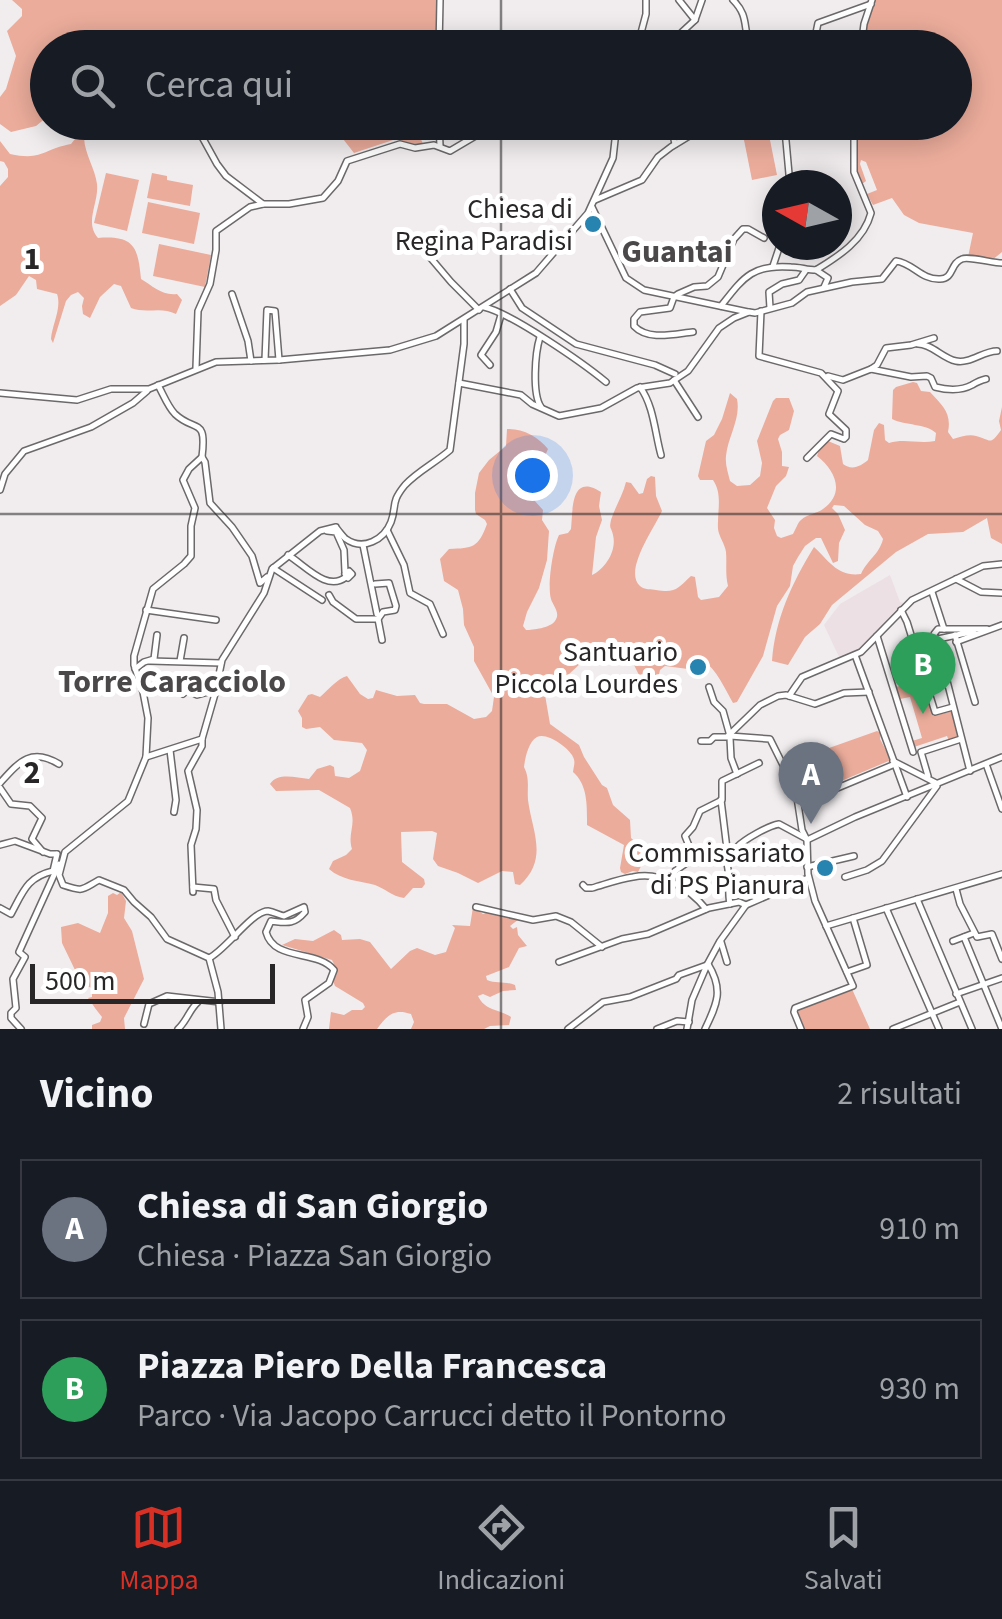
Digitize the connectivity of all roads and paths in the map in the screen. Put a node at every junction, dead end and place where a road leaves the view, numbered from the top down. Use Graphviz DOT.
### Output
graph roads {
  1 [pos="440,0"];
  2 [pos="646,0"];
  3 [pos="679,0"];
  4 [pos="702,0"];
  5 [pos="734,0"];
  6 [pos="871,2"];
  7 [pos="695,20"];
  8 [pos="439,30"];
  9 [pos="642,30"];
  10 [pos="684,30"];
  11 [pos="745,30"];
  12 [pos="817,30"];
  13 [pos="863,30"];
  14 [pos="204,140"];
  15 [pos="440,140"];
  16 [pos="466,140"];
  17 [pos="615,140"];
  18 [pos="674,140"];
  19 [pos="682,140"];
  20 [pos="787,140"];
  21 [pos="854,140"];
  22 [pos="675,144"];
  23 [pos="440,146"];
  24 [pos="789,170"];
  25 [pos="263,204"];
  26 [pos="594,204"];
  27 [pos="412,236"];
  28 [pos="762,237"];
  29 [pos="775,260"];
  30 [pos="1002,260"];
  31 [pos="772,268"];
  32 [pos="806,270"];
  33 [pos="816,270"];
  34 [pos="824,287"];
  35 [pos="510,289"];
  36 [pos="232,294"];
  37 [pos="674,296"];
  38 [pos="721,306"];
  39 [pos="482,308"];
  40 [pos="770,309"];
  41 [pos="760,311"];
  42 [pos="749,312"];
  43 [pos="501,315"];
  44 [pos="464,320"];
  45 [pos="693,332"];
  46 [pos="540,337"];
  47 [pos="934,338"];
  48 [pos="918,344"];
  49 [pos="997,351"];
  50 [pos="265,360"];
  51 [pos="279,360"];
  52 [pos="251,361"];
  53 [pos="490,365"];
  54 [pos="196,368"];
  55 [pos="871,369"];
  56 [pos="821,373"];
  57 [pos="675,377"];
  58 [pos="986,379"];
  59 [pos="606,382"];
  60 [pos="458,383"];
  61 [pos="158,385"];
  62 [pos="640,387"];
  63 [pos="149,389"];
  64 [pos="0,393"];
  65 [pos="544,410"];
  66 [pos="698,417"];
  67 [pos="661,455"];
  68 [pos="202,456"];
  69 [pos="807,458"];
  70 [pos="0,490"];
  71 [pos="326,528"];
  72 [pos="387,530"];
  73 [pos="363,546"];
  74 [pos="288,555"];
  75 [pos="1002,564"];
  76 [pos="273,568"];
  77 [pos="268,576"];
  78 [pos="956,579"];
  79 [pos="376,584"];
  80 [pos="932,592"];
  81 [pos="1002,593"];
  82 [pos="329,595"];
  83 [pos="322,600"];
  84 [pos="146,610"];
  85 [pos="901,610"];
  86 [pos="378,616"];
  87 [pos="216,620"];
  88 [pos="1002,625"];
  89 [pos="986,629"];
  90 [pos="945,633"];
  91 [pos="444,634"];
  92 [pos="157,635"];
  93 [pos="877,636"];
  94 [pos="184,638"];
  95 [pos="956,638"];
  96 [pos="382,640"];
  97 [pos="855,655"];
  98 [pos="150,661"];
  99 [pos="180,661"];
  100 [pos="221,664"];
  101 [pos="135,668"];
  102 [pos="709,686"];
  103 [pos="216,690"];
  104 [pos="869,692"];
  105 [pos="183,694"];
  106 [pos="789,696"];
  107 [pos="975,702"];
  108 [pos="953,706"];
  109 [pos="729,735"];
  110 [pos="202,738"];
  111 [pos="961,739"];
  112 [pos="701,741"];
  113 [pos="170,750"];
  114 [pos="913,752"];
  115 [pos="146,757"];
  116 [pos="1002,757"];
  117 [pos="894,762"];
  118 [pos="758,763"];
  119 [pos="60,764"];
  120 [pos="986,764"];
  121 [pos="970,771"];
  122 [pos="738,774"];
  123 [pos="928,779"];
  124 [pos="937,784"];
  125 [pos="0,785"];
  126 [pos="820,790"];
  127 [pos="907,797"];
  128 [pos="721,800"];
  129 [pos="1002,809"];
  130 [pos="174,812"];
  131 [pos="807,840"];
  132 [pos="0,845"];
  133 [pos="42,852"];
  134 [pos="735,852"];
  135 [pos="61,855"];
  136 [pos="854,856"];
  137 [pos="808,873"];
  138 [pos="844,876"];
  139 [pos="1001,877"];
  140 [pos="672,882"];
  141 [pos="583,885"];
  142 [pos="956,889"];
  143 [pos="918,899"];
  144 [pos="730,904"];
  145 [pos="746,905"];
  146 [pos="476,907"];
  147 [pos="0,908"];
  148 [pos="886,908"];
  149 [pos="706,909"];
  150 [pos="854,918"];
  151 [pos="826,926"];
  152 [pos="975,933"];
  153 [pos="235,937"];
  154 [pos="964,937"];
  155 [pos="953,940"];
  156 [pos="720,941"];
  157 [pos="602,947"];
  158 [pos="208,958"];
  159 [pos="1002,959"];
  160 [pos="558,962"];
  161 [pos="728,962"];
  162 [pos="707,965"];
  163 [pos="847,972"];
  164 [pos="1002,978"];
  165 [pos="983,985"];
  166 [pos="956,994"];
  167 [pos="201,1001"];
  168 [pos="220,1002"];
  169 [pos="960,1002"];
  170 [pos="932,1013"];
  171 [pos="144,1024"];
  172 [pos="688,1025"];
  173 [pos="21,1029"];
  174 [pos="178,1029"];
  175 [pos="221,1029"];
  176 [pos="303,1029"];
  177 [pos="568,1029"];
  178 [pos="658,1029"];
  179 [pos="705,1029"];
  180 [pos="801,1029"];
  181 [pos="893,1029"];
  182 [pos="939,1029"];
  183 [pos="972,1029"];
  184 [pos="1002,1029"];
  1 -- 8 [label="street"];
  2 -- 9 [label="street"];
  3 -- 7 [label="street"];
  4 -- 7 [label="street"];
  5 -- 11 [label="street"];
  6 -- 12 [label="street"];
  6 -- 13 [label="street"];
  7 -- 10 [label="street"];
  14 -- 25 [label="street"];
  15 -- 23 [label="street"];
  16 -- 23 [label="street"];
  17 -- 26 [label="street"];
  18 -- 22 [label="street"];
  19 -- 22 [label="street"];
  20 -- 24 [label="street"];
  21 -- 33 [label="street"];
  22 -- 26 [label="street"];
  23 -- 25 [label="street"];
  25 -- 54 [label="street"];
  26 -- 35 [label="street"];
  26 -- 37 [label="street"];
  27 -- 39 [label="street"];
  28 -- 37 [label="street"];
  29 -- 31 [label="street"];
  30 -- 34 [label="street"];
  31 -- 32 [label="street"];
  31 -- 38 [label="street"];
  32 -- 33 [label="street"];
  32 -- 40 [label="street"];
  33 -- 34 [label="street"];
  34 -- 40 [label="street"];
  35 -- 39 [label="street"];
  35 -- 57 [label="street"];
  36 -- 52 [label="street"];
  37 -- 38 [label="street"];
  37 -- 45 [label="street"];
  38 -- 42 [label="street"];
  39 -- 43 [label="street"];
  39 -- 44 [label="street"];
  40 -- 41 [label="street"];
  41 -- 42 [label="street"];
  41 -- 56 [label="street"];
  42 -- 57 [label="street"];
  43 -- 46 [label="street"];
  43 -- 53 [label="street"];
  44 -- 51 [label="street"];
  44 -- 60 [label="street"];
  46 -- 59 [label="street"];
  46 -- 65 [label="street"];
  47 -- 48 [label="street"];
  48 -- 49 [label="street"];
  48 -- 55 [label="street"];
  50 -- 51 [label="street"];
  50 -- 51 [label="street"];
  50 -- 52 [label="street"];
  52 -- 54 [label="street"];
  54 -- 61 [label="street"];
  55 -- 56 [label="street"];
  55 -- 58 [label="street"];
  56 -- 69 [label="street"];
  57 -- 62 [label="street"];
  57 -- 66 [label="street"];
  60 -- 65 [label="street"];
  60 -- 72 [label="street"];
  61 -- 63 [label="street"];
  61 -- 68 [label="street"];
  62 -- 65 [label="street"];
  62 -- 67 [label="street"];
  63 -- 64 [label="street"];
  63 -- 70 [label="street"];
  68 -- 77 [label="street"];
  68 -- 84 [label="street"];
  71 -- 73 [label="street"];
  71 -- 74 [label="street"];
  71 -- 74 [label="street"];
  72 -- 73 [label="street"];
  72 -- 91 [label="street"];
  73 -- 86 [label="street"];
  74 -- 76 [label="street"];
  75 -- 78 [label="street"];
  76 -- 77 [label="street"];
  76 -- 83 [label="street"];
  77 -- 100 [label="street"];
  78 -- 80 [label="street"];
  78 -- 81 [label="street"];
  79 -- 86 [label="street"];
  80 -- 85 [label="street"];
  80 -- 90 [label="street"];
  82 -- 86 [label="street"];
  84 -- 87 [label="street"];
  84 -- 101 [label="street"];
  85 -- 93 [label="street"];
  85 -- 108 [label="street"];
  86 -- 96 [label="street"];
  88 -- 89 [label="street"];
  89 -- 90 [label="street"];
  89 -- 95 [label="street"];
  90 -- 95 [label="street"];
  90 -- 108 [label="street"];
  92 -- 98 [label="street"];
  93 -- 97 [label="street"];
  93 -- 114 [label="street"];
  94 -- 99 [label="street"];
  95 -- 107 [label="street"];
  97 -- 104 [label="street"];
  97 -- 106 [label="street"];
  98 -- 99 [label="street"];
  98 -- 101 [label="street"];
  99 -- 100 [label="street"];
  100 -- 103 [label="street"];
  101 -- 115 [label="street"];
  102 -- 109 [label="street"];
  103 -- 105 [label="street"];
  103 -- 110 [label="street"];
  104 -- 106 [label="street"];
  104 -- 117 [label="street"];
  106 -- 109 [label="street"];
  108 -- 111 [label="street"];
  109 -- 112 [label="street"];
  109 -- 122 [label="street"];
  109 -- 131 [label="street"];
  110 -- 113 [label="street"];
  110 -- 153 [label="street"];
  111 -- 121 [label="street"];
  111 -- 123 [label="street"];
  113 -- 115 [label="street"];
  113 -- 130 [label="street"];
  115 -- 135 [label="street"];
  116 -- 120 [label="street"];
  117 -- 123 [label="street"];
  117 -- 126 [label="street"];
  117 -- 127 [label="street"];
  118 -- 122 [label="street"];
  119 -- 125 [label="street"];
  120 -- 121 [label="street"];
  120 -- 129 [label="street"];
  121 -- 124 [label="street"];
  122 -- 128 [label="street"];
  123 -- 124 [label="street"];
  124 -- 127 [label="street"];
  124 -- 138 [label="street"];
  125 -- 133 [label="street"];
  127 -- 131 [label="street"];
  128 -- 134 [label="street"];
  128 -- 140 [label="street"];
  131 -- 134 [label="street"];
  131 -- 137 [label="street"];
  132 -- 133 [label="street"];
  133 -- 135 [label="street"];
  134 -- 144 [label="street"];
  135 -- 147 [label="street"];
  135 -- 158 [label="street"];
  135 -- 173 [label="street"];
  136 -- 137 [label="street"];
  137 -- 145 [label="street"];
  137 -- 151 [label="street"];
  139 -- 142 [label="street"];
  140 -- 141 [label="street"];
  140 -- 149 [label="street"];
  142 -- 143 [label="street"];
  142 -- 152 [label="street"];
  143 -- 148 [label="street"];
  143 -- 166 [label="street"];
  144 -- 145 [label="street"];
  144 -- 149 [label="street"];
  145 -- 156 [label="street"];
  146 -- 157 [label="street"];
  148 -- 150 [label="street"];
  148 -- 170 [label="street"];
  149 -- 157 [label="street"];
  150 -- 151 [label="street"];
  150 -- 163 [label="street"];
  151 -- 163 [label="street"];
  152 -- 154 [label="street"];
  152 -- 159 [label="street"];
  153 -- 158 [label="street"];
  153 -- 176 [label="street"];
  154 -- 155 [label="street"];
  154 -- 165 [label="street"];
  156 -- 161 [label="street"];
  156 -- 162 [label="street"];
  157 -- 160 [label="street"];
  158 -- 168 [label="street"];
  162 -- 172 [label="street"];
  162 -- 177 [label="street"];
  162 -- 179 [label="street"];
  163 -- 180 [label="street"];
  164 -- 165 [label="street"];
  165 -- 166 [label="street"];
  165 -- 184 [label="street"];
  166 -- 169 [label="street"];
  167 -- 168 [label="street"];
  167 -- 171 [label="street"];
  167 -- 174 [label="street"];
  168 -- 175 [label="street"];
  169 -- 170 [label="street"];
  169 -- 183 [label="street"];
  170 -- 181 [label="street"];
  170 -- 182 [label="street"];
  172 -- 178 [label="street"];
}
